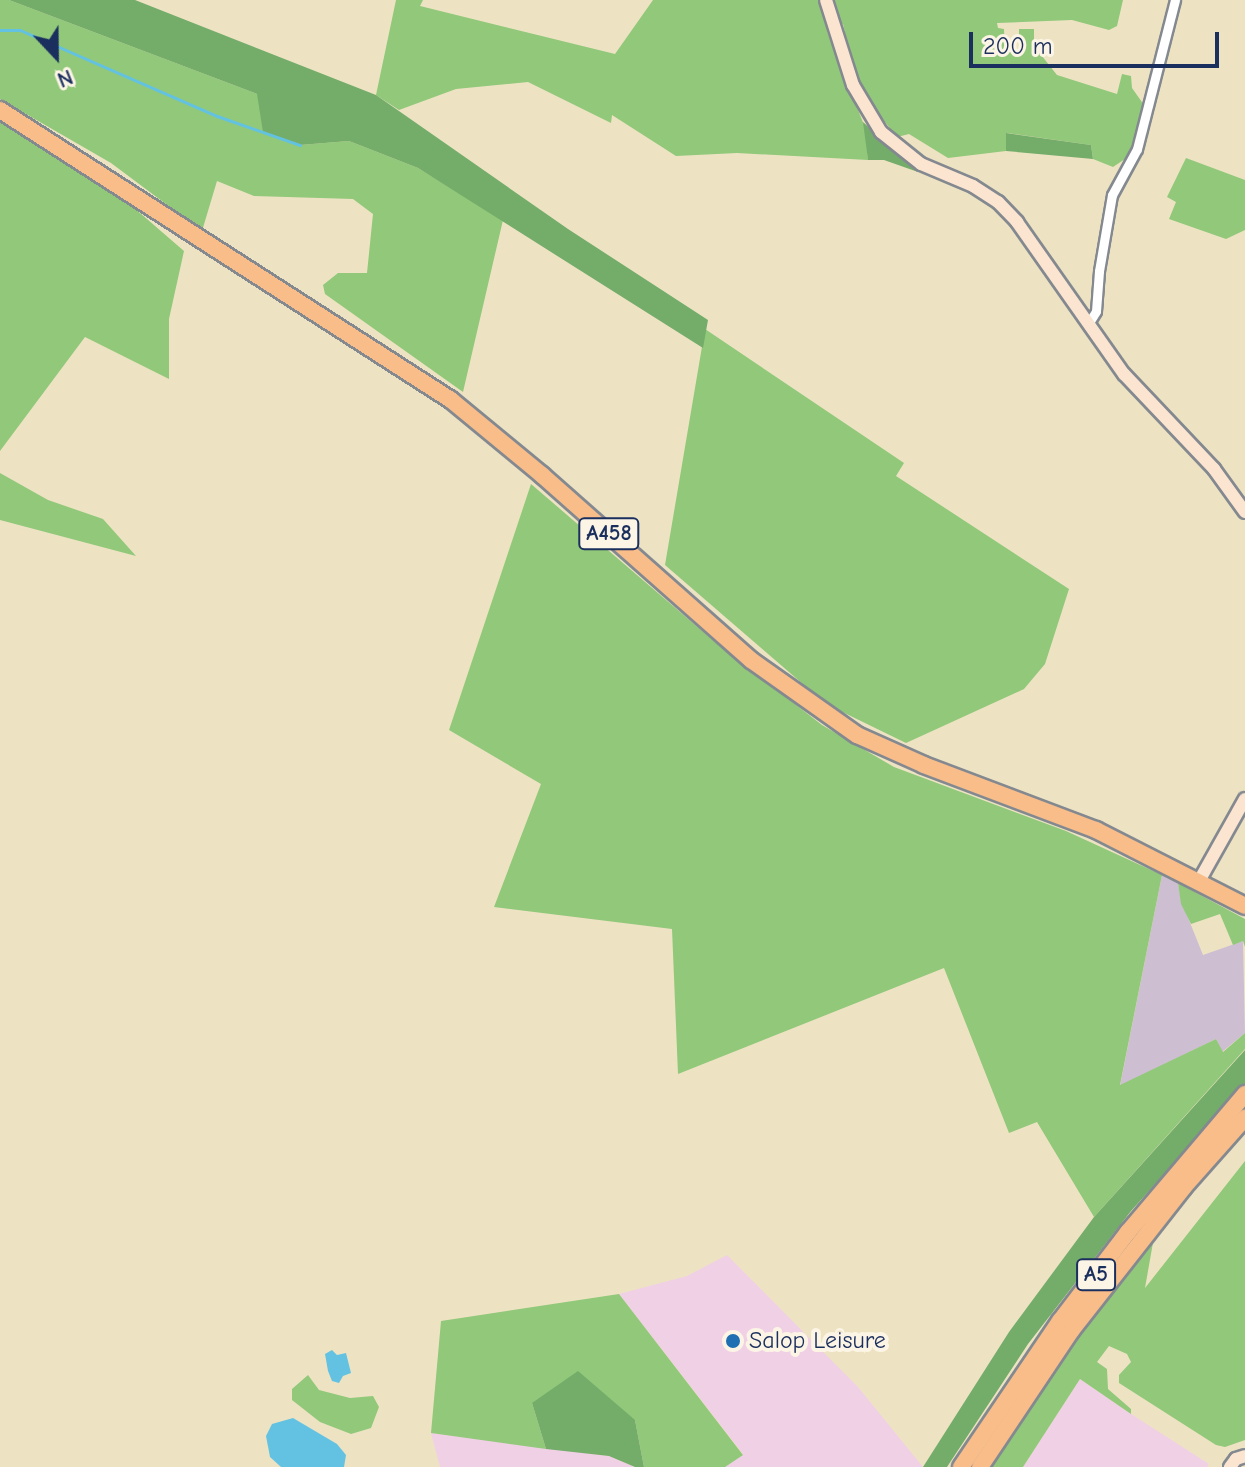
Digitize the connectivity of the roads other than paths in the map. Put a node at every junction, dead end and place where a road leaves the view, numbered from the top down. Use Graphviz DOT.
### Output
graph roads {
  1 [pos="826,0"];
  2 [pos="1175,0"];
  3 [pos="0,110"];
  4 [pos="1088,324"];
  5 [pos="1245,512"];
  6 [pos="1245,799"];
  7 [pos="1199,881"];
  8 [pos="1245,906"];
  9 [pos="1245,1094"];
  10 [pos="1245,1118"];
  11 [pos="1244,1456"];
  12 [pos="961,1467"];
  13 [pos="980,1467"];
  14 [pos="1230,1467"];
  1 -- 4 [label="street"];
  2 -- 4 [label="street"];
  3 -- 7 [label="highway, A458"];
  4 -- 5 [label="street"];
  6 -- 7 [label="street"];
  7 -- 8 [label="highway, A458"];
  9 -- 12 [label="highway, A5"];
  10 -- 13 [label="highway, A5"];
  11 -- 14 [label="street"];
}
